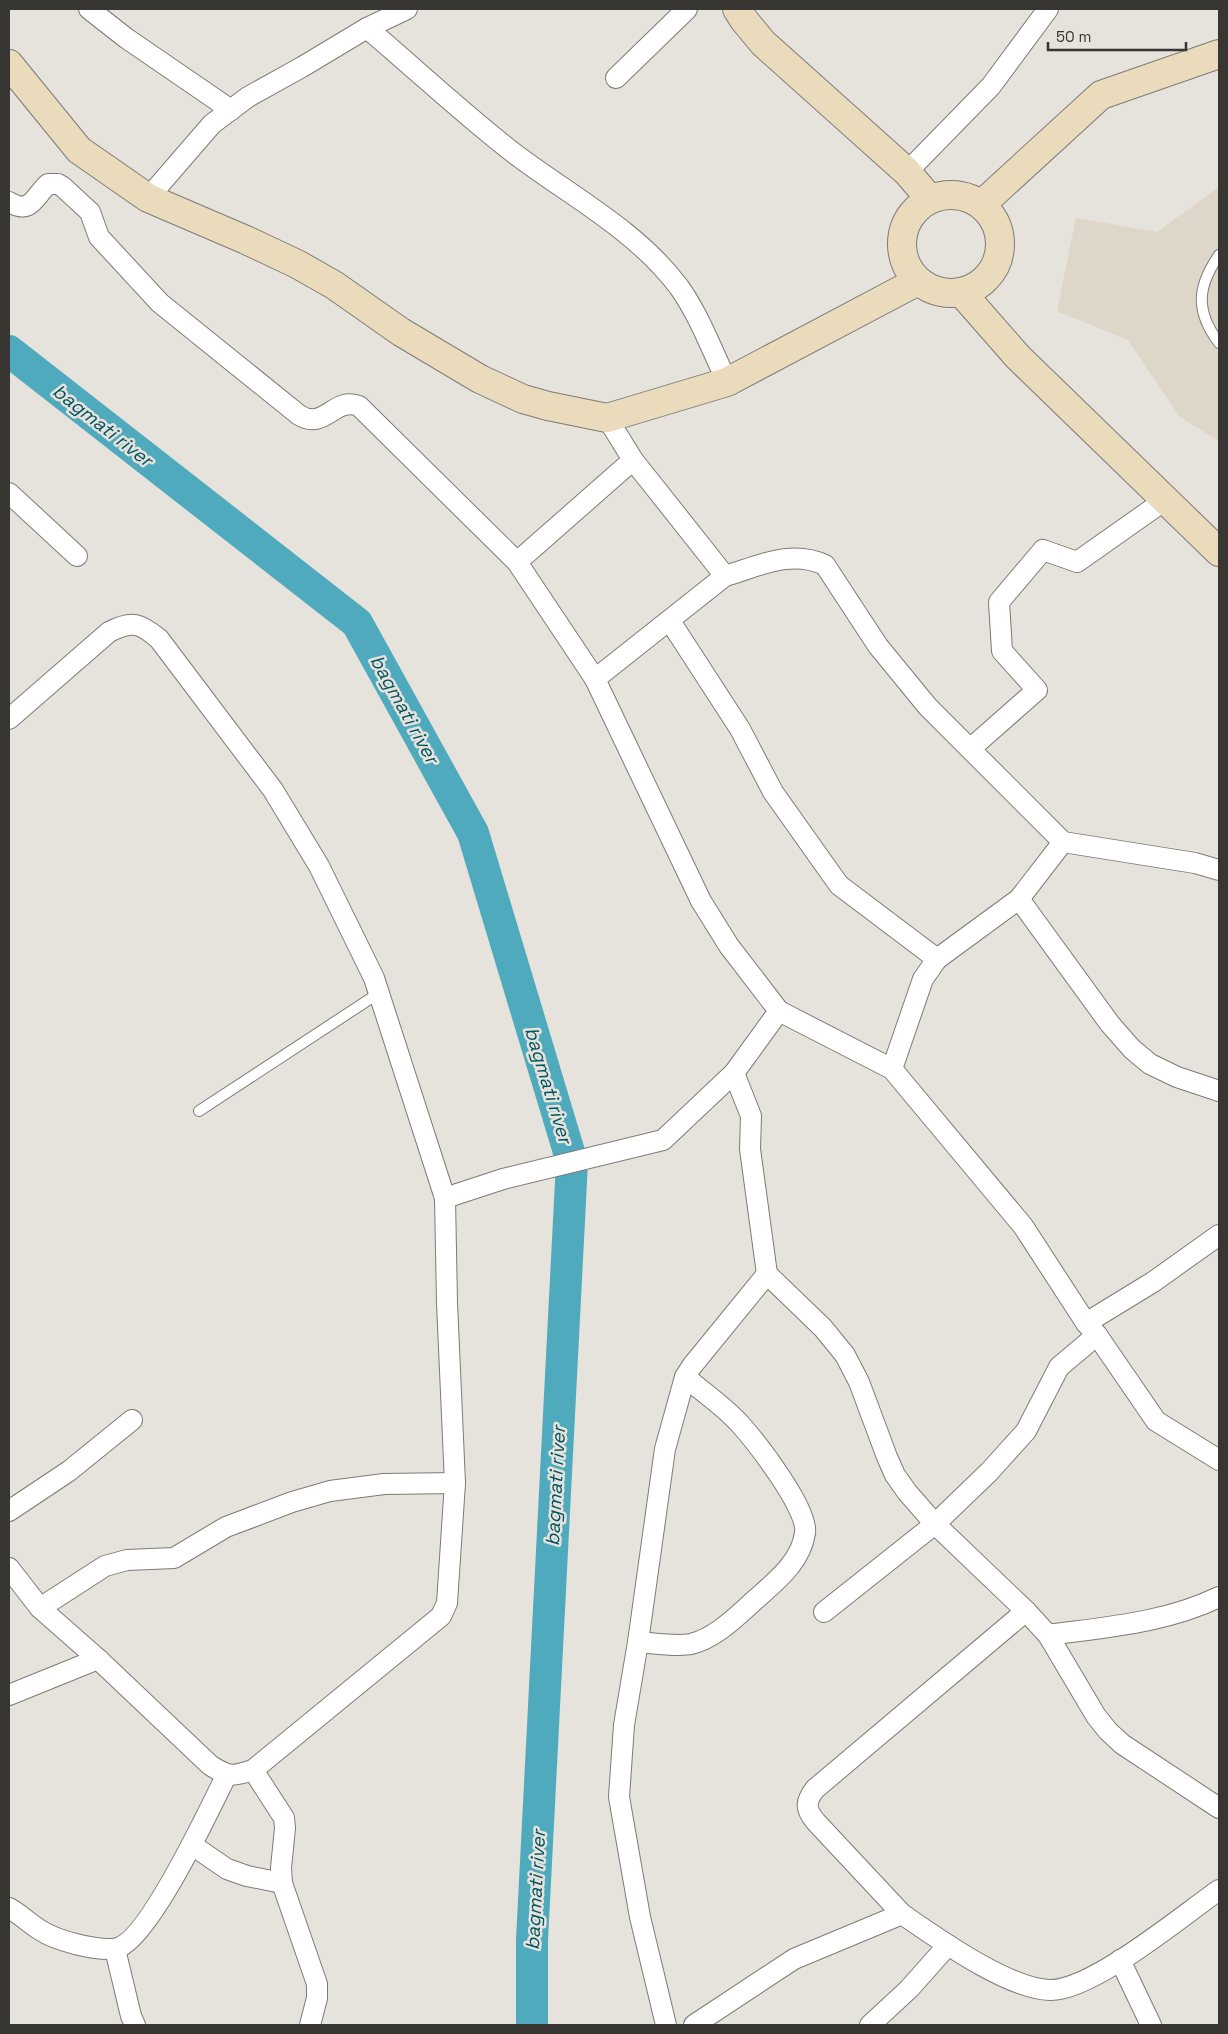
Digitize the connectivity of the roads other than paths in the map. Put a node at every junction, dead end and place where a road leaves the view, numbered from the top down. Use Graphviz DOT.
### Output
graph roads {
  1 [pos="89,9"];
  2 [pos="407,9"];
  3 [pos="687,9"];
  4 [pos="737,9"];
  5 [pos="1048,9"];
  6 [pos="367,28"];
  7 [pos="1219,54"];
  8 [pos="9,64"];
  9 [pos="616,78"];
  10 [pos="231,110"];
  11 [pos="907,172"];
  12 [pos="148,198"];
  13 [pos="930,199"];
  14 [pos="9,202"];
  15 [pos="982,204"];
  16 [pos="1219,255"];
  17 [pos="918,281"];
  18 [pos="962,292"];
  19 [pos="1219,343"];
  20 [pos="727,382"];
  21 [pos="607,418"];
  22 [pos="633,460"];
  23 [pos="9,493"];
  24 [pos="1165,500"];
  25 [pos="1219,552"];
  26 [pos="78,556"];
  27 [pos="517,562"];
  28 [pos="725,576"];
  29 [pos="670,621"];
  30 [pos="595,679"];
  31 [pos="9,719"];
  32 [pos="970,749"];
  33 [pos="1063,842"];
  34 [pos="1219,870"];
  35 [pos="1019,899"];
  36 [pos="937,959"];
  37 [pos="379,993"];
  38 [pos="779,1011"];
  39 [pos="892,1069"];
  40 [pos="734,1073"];
  41 [pos="1219,1091"];
  42 [pos="199,1111"];
  43 [pos="445,1198"];
  44 [pos="1219,1235"];
  45 [pos="768,1274"];
  46 [pos="1092,1329"];
  47 [pos="685,1377"];
  48 [pos="132,1420"];
  49 [pos="1219,1460"];
  50 [pos="455,1483"];
  51 [pos="9,1511"];
  52 [pos="935,1524"];
  53 [pos="9,1568"];
  54 [pos="1219,1597"];
  55 [pos="40,1608"];
  56 [pos="1026,1610"];
  57 [pos="824,1612"];
  58 [pos="1048,1635"];
  59 [pos="638,1642"];
  60 [pos="98,1659"];
  61 [pos="9,1695"];
  62 [pos="253,1770"];
  63 [pos="226,1776"];
  64 [pos="1219,1808"];
  65 [pos="192,1845"];
  66 [pos="282,1883"];
  67 [pos="1219,1890"];
  68 [pos="9,1908"];
  69 [pos="902,1914"];
  70 [pos="948,1945"];
  71 [pos="115,1949"];
  72 [pos="1120,1960"];
  73 [pos="130,2022"];
  74 [pos="310,2025"];
  75 [pos="666,2025"];
  76 [pos="694,2025"];
  77 [pos="870,2025"];
  78 [pos="1151,2025"];
  1 -- 10 [label="street"];
  2 -- 6 [label="street"];
  3 -- 9 [label="street"];
  4 -- 11 [label="street"];
  5 -- 11 [label="street"];
  6 -- 10 [label="street"];
  6 -- 20 [label="street"];
  7 -- 15 [label="street"];
  8 -- 12 [label="street"];
  10 -- 12 [label="street"];
  11 -- 13 [label="street"];
  12 -- 21 [label="street"];
  13 -- 15 [label="street"];
  13 -- 17 [label="street"];
  14 -- 27 [label="street"];
  15 -- 18 [label="street"];
  16 -- 19 [label="lane"];
  17 -- 18 [label="street"];
  17 -- 20 [label="street"];
  18 -- 24 [label="street"];
  20 -- 21 [label="street"];
  21 -- 22 [label="street"];
  22 -- 27 [label="street"];
  22 -- 28 [label="street"];
  23 -- 26 [label="street"];
  24 -- 25 [label="street"];
  24 -- 32 [label="street"];
  27 -- 30 [label="street"];
  28 -- 29 [label="street"];
  28 -- 32 [label="street"];
  29 -- 30 [label="street"];
  29 -- 36 [label="street"];
  30 -- 38 [label="street"];
  31 -- 37 [label="street"];
  32 -- 33 [label="street"];
  33 -- 34 [label="street"];
  33 -- 35 [label="street"];
  35 -- 36 [label="street"];
  35 -- 41 [label="street"];
  36 -- 39 [label="street"];
  37 -- 42 [label="lane"];
  37 -- 43 [label="street"];
  38 -- 39 [label="street"];
  38 -- 40 [label="street"];
  39 -- 46 [label="street"];
  40 -- 43 [label="street"];
  40 -- 45 [label="street"];
  43 -- 50 [label="street"];
  44 -- 46 [label="street"];
  45 -- 47 [label="street"];
  45 -- 52 [label="street"];
  46 -- 49 [label="street"];
  46 -- 52 [label="street"];
  47 -- 59 [label="street"];
  47 -- 59 [label="street"];
  48 -- 51 [label="street"];
  50 -- 55 [label="street"];
  50 -- 62 [label="street"];
  52 -- 56 [label="street"];
  52 -- 57 [label="street"];
  53 -- 55 [label="street"];
  54 -- 58 [label="street"];
  55 -- 60 [label="street"];
  56 -- 58 [label="street"];
  56 -- 69 [label="street"];
  58 -- 64 [label="street"];
  59 -- 75 [label="street"];
  60 -- 61 [label="street"];
  60 -- 63 [label="street"];
  62 -- 63 [label="street"];
  62 -- 66 [label="street"];
  63 -- 65 [label="street"];
  65 -- 66 [label="street"];
  65 -- 71 [label="street"];
  66 -- 74 [label="street"];
  67 -- 72 [label="street"];
  68 -- 71 [label="street"];
  69 -- 70 [label="street"];
  69 -- 76 [label="street"];
  70 -- 72 [label="street"];
  70 -- 77 [label="street"];
  71 -- 73 [label="street"];
  72 -- 78 [label="street"];
}
